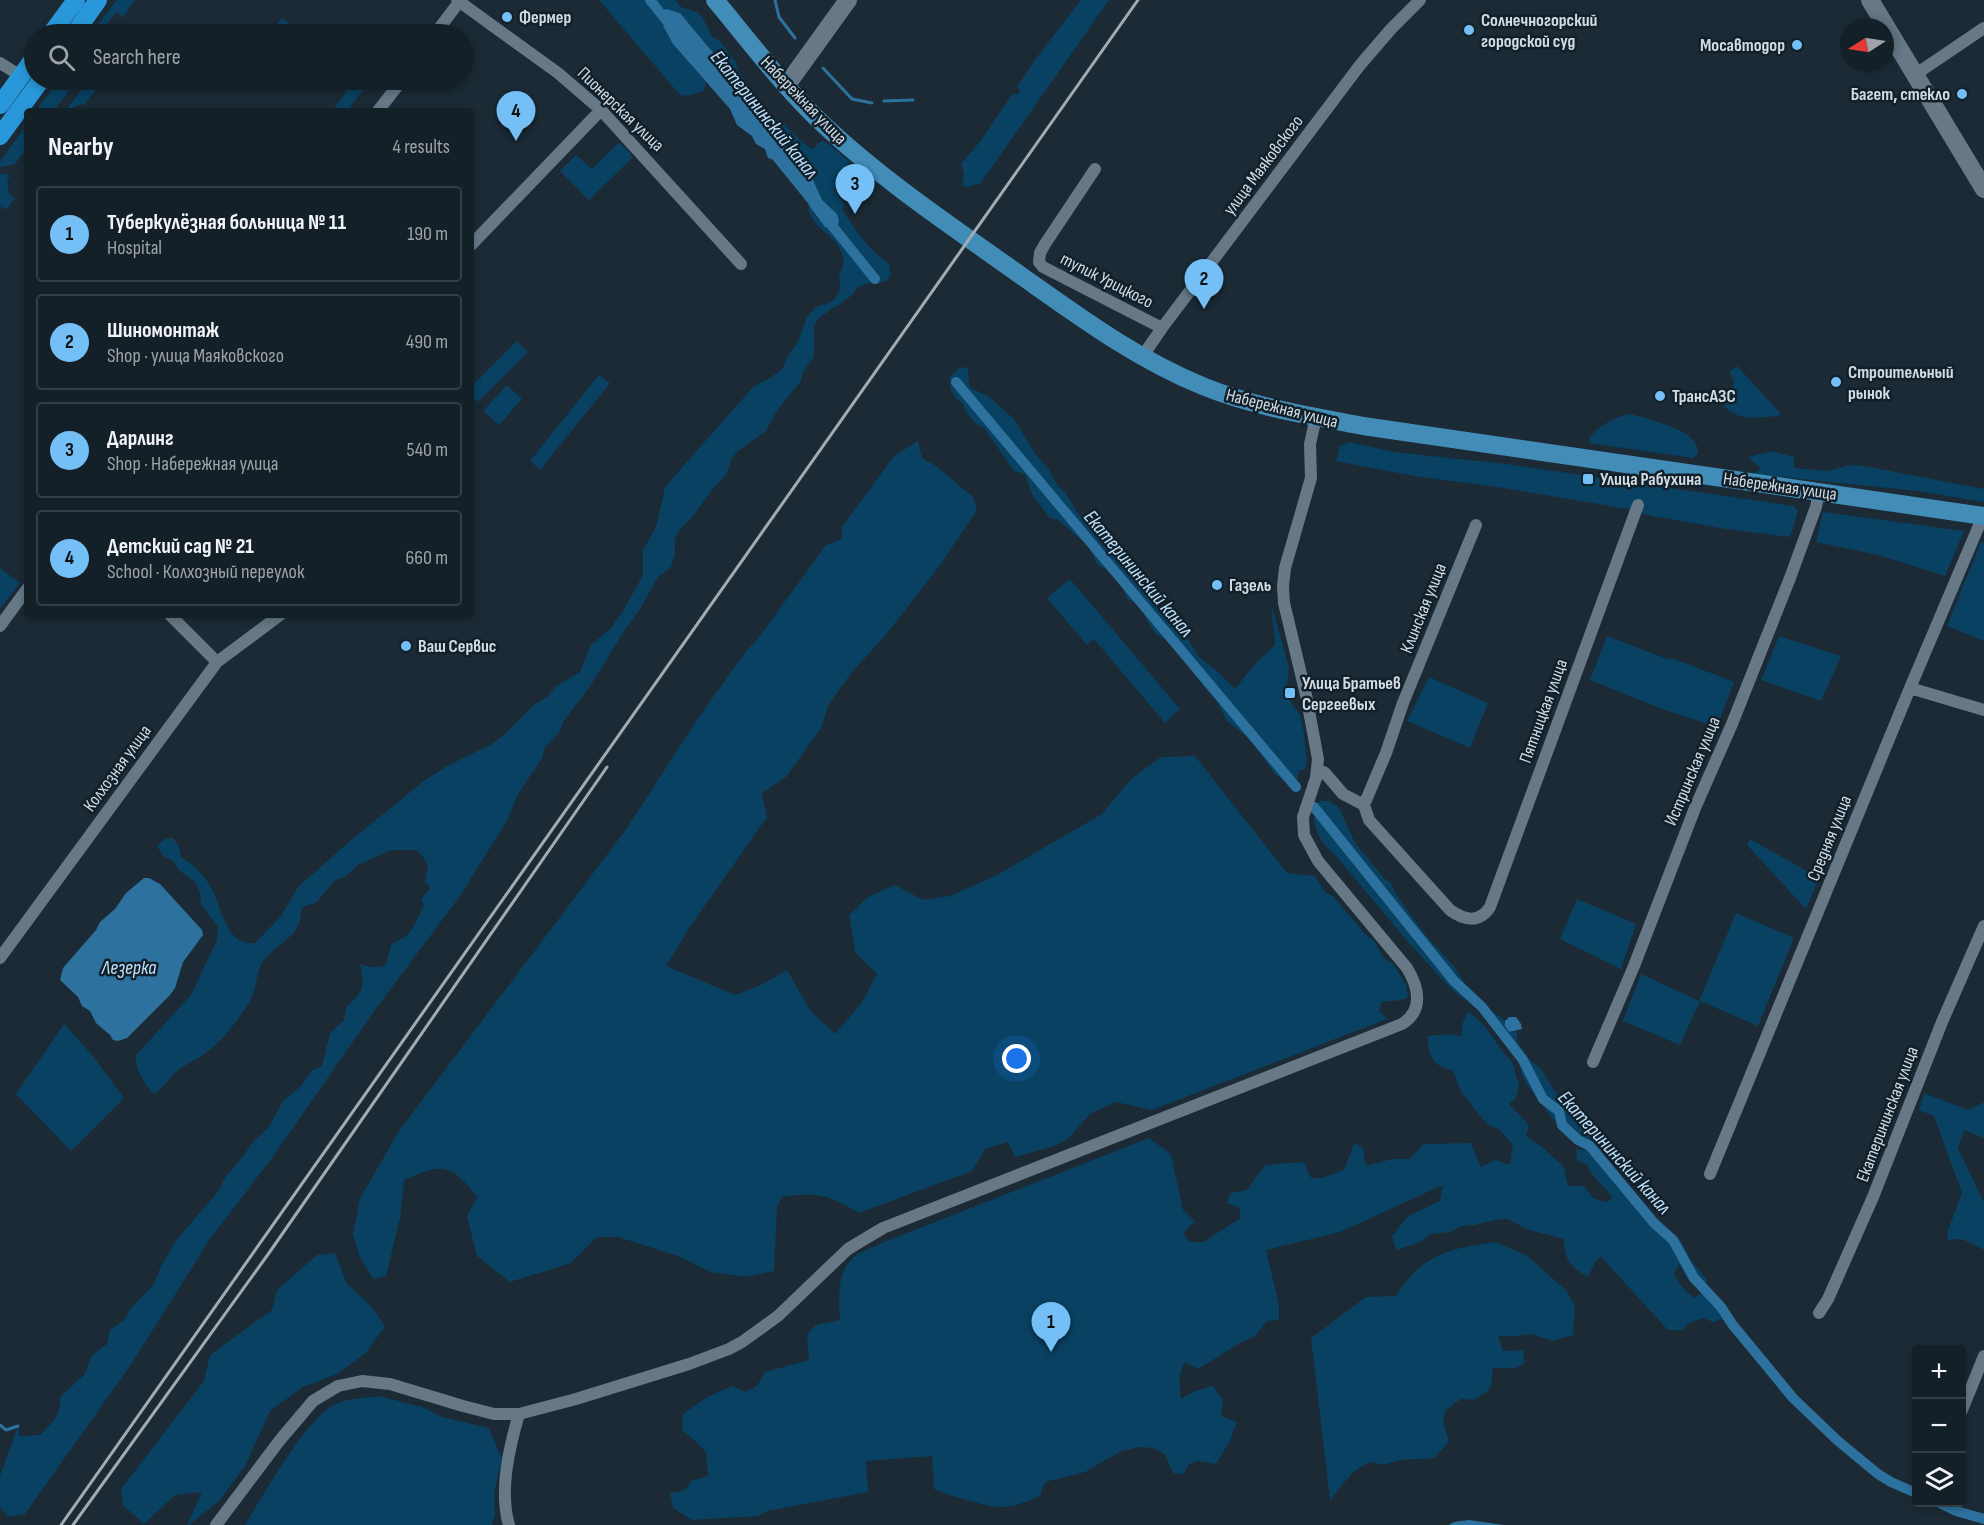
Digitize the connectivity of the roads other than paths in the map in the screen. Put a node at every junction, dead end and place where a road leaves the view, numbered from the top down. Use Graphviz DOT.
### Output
graph roads {
  1 [pos="76,0"];
  2 [pos="98,0"];
  3 [pos="715,0"];
  4 [pos="849,0"];
  5 [pos="1420,0"];
  6 [pos="1870,0"];
  7 [pos="458,1"];
  8 [pos="58,24"];
  9 [pos="81,24"];
  10 [pos="442,24"];
  11 [pos="1984,28"];
  12 [pos="0,63"];
  13 [pos="24,72"];
  14 [pos="1916,74"];
  15 [pos="21,76"];
  16 [pos="786,86"];
  17 [pos="34,90"];
  18 [pos="394,90"];
  19 [pos="0,105"];
  20 [pos="380,108"];
  21 [pos="601,110"];
  22 [pos="0,136"];
  23 [pos="1095,169"];
  24 [pos="1984,189"];
  25 [pos="474,242"];
  26 [pos="741,264"];
  27 [pos="1162,328"];
  28 [pos="1142,357"];
  29 [pos="1316,417"];
  30 [pos="1819,491"];
  31 [pos="1638,505"];
  32 [pos="1984,516"];
  33 [pos="1476,525"];
  34 [pos="24,593"];
  35 [pos="173,618"];
  36 [pos="276,618"];
  37 [pos="0,626"];
  38 [pos="218,662"];
  39 [pos="1910,688"];
  40 [pos="1984,710"];
  41 [pos="1318,769"];
  42 [pos="1364,806"];
  43 [pos="1984,926"];
  44 [pos="0,958"];
  45 [pos="1593,1062"];
  46 [pos="1710,1174"];
  47 [pos="1819,1313"];
  48 [pos="1984,1356"];
  49 [pos="1966,1400"];
  50 [pos="519,1414"];
  51 [pos="216,1525"];
  52 [pos="509,1525"];
  1 -- 8 [label="highway"];
  2 -- 9 [label="highway"];
  3 -- 16 [label="main road, Набережная улица"];
  4 -- 16 [label="street"];
  5 -- 27 [label="street, улица Маяковского"];
  6 -- 14 [label="street"];
  7 -- 10 [label="street"];
  7 -- 21 [label="street, Пионерская улица"];
  11 -- 14 [label="street"];
  12 -- 15 [label="street"];
  13 -- 15 [label="highway"];
  14 -- 24 [label="street"];
  15 -- 19 [label="highway"];
  16 -- 28 [label="main road, Набережная улица"];
  17 -- 22 [label="highway"];
  18 -- 20 [label="street"];
  21 -- 25 [label="street"];
  21 -- 26 [label="street, Пионерская улица"];
  23 -- 27 [label="street, тупик Урицкого"];
  27 -- 28 [label="street, улица Маяковского"];
  28 -- 29 [label="main road, Набережная улица"];
  29 -- 30 [label="main road, Набережная улица"];
  29 -- 41 [label="street"];
  30 -- 32 [label="main road, Набережная улица"];
  30 -- 45 [label="street, Истринская улица"];
  31 -- 42 [label="street, Пятницкая улица"];
  32 -- 39 [label="street, Средняя улица"];
  33 -- 42 [label="street, Клинская улица"];
  34 -- 37 [label="street"];
  35 -- 38 [label="street"];
  36 -- 38 [label="street, Колхозная улица"];
  38 -- 44 [label="street, Колхозная улица"];
  39 -- 40 [label="street"];
  39 -- 46 [label="street, Средняя улица"];
  41 -- 42 [label="street"];
  41 -- 50 [label="street"];
  43 -- 47 [label="street, Екатерининская улица"];
  48 -- 49 [label="street"];
  50 -- 51 [label="street"];
  50 -- 52 [label="street"];
}
